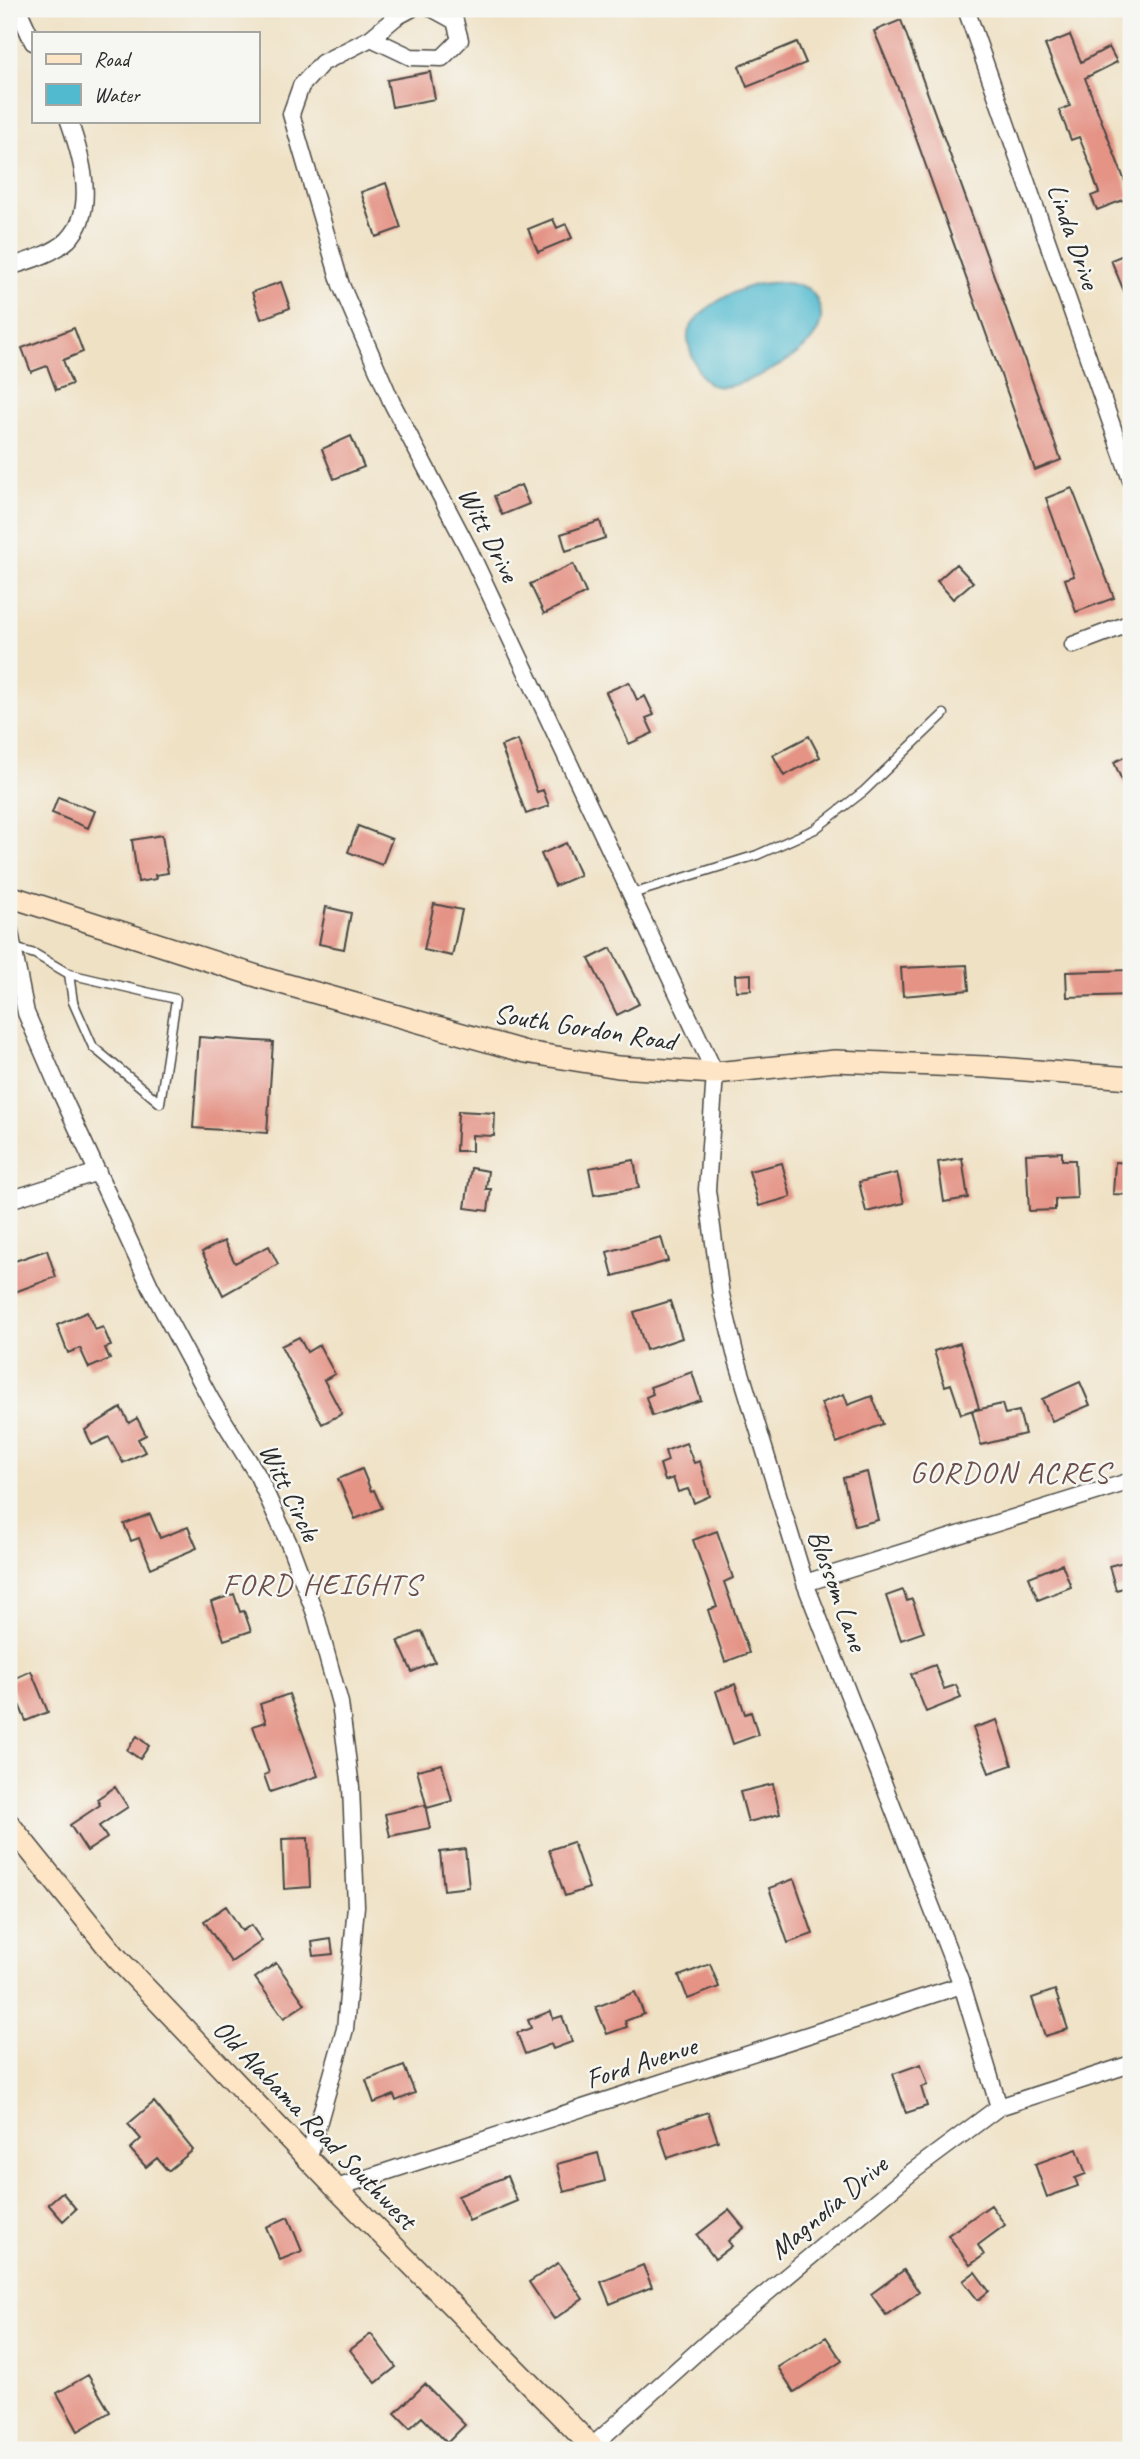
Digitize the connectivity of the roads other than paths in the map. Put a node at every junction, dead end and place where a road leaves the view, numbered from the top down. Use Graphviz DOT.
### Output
graph roads {
  1 [pos="19,9"];
  2 [pos="411,9"];
  3 [pos="433,9"];
  4 [pos="966,9"];
  5 [pos="371,38"];
  6 [pos="32,40"];
  7 [pos="69,122"];
  8 [pos="9,267"];
  9 [pos="1131,480"];
  10 [pos="1131,623"];
  11 [pos="1073,645"];
  12 [pos="944,714"];
  13 [pos="632,894"];
  14 [pos="9,896"];
  15 [pos="9,926"];
  16 [pos="11,947"];
  17 [pos="69,974"];
  18 [pos="715,1073"];
  19 [pos="1131,1078"];
  20 [pos="98,1172"];
  21 [pos="9,1200"];
  22 [pos="1131,1481"];
  23 [pos="805,1583"];
  24 [pos="9,1824"];
  25 [pos="962,1985"];
  26 [pos="1131,2063"];
  27 [pos="999,2107"];
  28 [pos="308,2160"];
  29 [pos="336,2188"];
  30 [pos="592,2450"];
  1 -- 6 [label="street"];
  2 -- 5 [label="street, Witt Drive"];
  3 -- 5 [label="street"];
  4 -- 9 [label="street, Linda Drive"];
  5 -- 13 [label="street, Witt Drive"];
  7 -- 8 [label="street"];
  10 -- 11 [label="street"];
  12 -- 13 [label="lane"];
  13 -- 18 [label="street, Witt Drive"];
  14 -- 18 [label="street, South Gordon Road"];
  15 -- 16 [label="street, Witt Circle"];
  16 -- 17 [label="lane"];
  16 -- 20 [label="street, Witt Circle"];
  17 -- 17 [label="lane"];
  18 -- 19 [label="street, South Gordon Road"];
  18 -- 23 [label="street, Blossom Lane"];
  20 -- 21 [label="street"];
  20 -- 28 [label="street, Witt Circle"];
  22 -- 23 [label="street"];
  23 -- 25 [label="street, Blossom Lane"];
  24 -- 28 [label="street, Old Alabama Road Southwest"];
  25 -- 27 [label="street, Blossom Lane"];
  25 -- 29 [label="street, Ford Avenue"];
  26 -- 27 [label="street, Magnolia Drive"];
  27 -- 30 [label="street, Magnolia Drive"];
  28 -- 29 [label="street, Old Alabama Road Southwest"];
  29 -- 30 [label="street, Old Alabama Road Southwest"];
}
